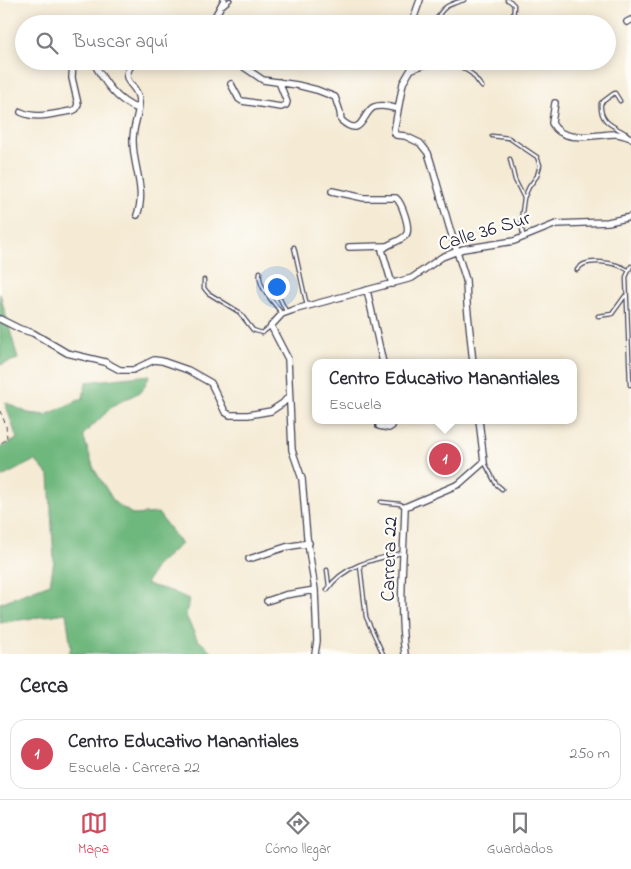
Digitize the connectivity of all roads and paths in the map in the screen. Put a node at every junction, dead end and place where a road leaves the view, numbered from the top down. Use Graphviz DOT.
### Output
graph roads {
  1 [pos="224,0"];
  2 [pos="230,0"];
  3 [pos="420,0"];
  4 [pos="464,0"];
  5 [pos="507,0"];
  6 [pos="221,7"];
  7 [pos="216,15"];
  8 [pos="414,15"];
  9 [pos="438,15"];
  10 [pos="514,15"];
  11 [pos="72,70"];
  12 [pos="99,70"];
  13 [pos="129,70"];
  14 [pos="248,70"];
  15 [pos="413,70"];
  16 [pos="466,70"];
  17 [pos="279,82"];
  18 [pos="231,84"];
  19 [pos="482,88"];
  20 [pos="620,101"];
  21 [pos="555,103"];
  22 [pos="398,109"];
  23 [pos="138,110"];
  24 [pos="21,112"];
  25 [pos="492,136"];
  26 [pos="631,137"];
  27 [pos="510,159"];
  28 [pos="332,191"];
  29 [pos="524,198"];
  30 [pos="136,215"];
  31 [pos="631,217"];
  32 [pos="523,237"];
  33 [pos="386,246"];
  34 [pos="294,247"];
  35 [pos="349,247"];
  36 [pos="458,250"];
  37 [pos="631,266"];
  38 [pos="577,270"];
  39 [pos="628,270"];
  40 [pos="260,272"];
  41 [pos="204,280"];
  42 [pos="392,284"];
  43 [pos="367,290"];
  44 [pos="626,295"];
  45 [pos="280,299"];
  46 [pos="307,306"];
  47 [pos="285,313"];
  48 [pos="598,316"];
  49 [pos="0,319"];
  50 [pos="271,326"];
  51 [pos="630,338"];
  52 [pos="382,359"];
  53 [pos="473,359"];
  54 [pos="630,385"];
  55 [pos="289,396"];
  56 [pos="0,411"];
  57 [pos="392,424"];
  58 [pos="479,424"];
  59 [pos="379,426"];
  60 [pos="0,444"];
  61 [pos="484,462"];
  62 [pos="502,489"];
  63 [pos="381,502"];
  64 [pos="405,507"];
  65 [pos="308,543"];
  66 [pos="403,553"];
  67 [pos="249,559"];
  68 [pos="360,565"];
  69 [pos="327,570"];
  70 [pos="315,590"];
  71 [pos="268,601"];
  72 [pos="316,654"];
  73 [pos="383,654"];
  74 [pos="405,654"];
  1 -- 6 [label="street"];
  2 -- 6 [label="lane"];
  3 -- 8 [label="street"];
  4 -- 9 [label="lane"];
  5 -- 10 [label="lane"];
  6 -- 7 [label="street"];
  11 -- 24 [label="street"];
  12 -- 23 [label="street"];
  13 -- 23 [label="street"];
  14 -- 17 [label="street"];
  15 -- 22 [label="street"];
  16 -- 19 [label="lane"];
  17 -- 18 [label="street"];
  17 -- 22 [label="street"];
  20 -- 26 [label="lane"];
  21 -- 26 [label="street"];
  22 -- 36 [label="street"];
  23 -- 30 [label="street"];
  25 -- 29 [label="lane"];
  27 -- 29 [label="lane"];
  28 -- 33 [label="street"];
  29 -- 32 [label="lane"];
  31 -- 32 [label="street, Calle 36 Sur"];
  32 -- 36 [label="street, Calle 36 Sur"];
  33 -- 35 [label="street"];
  33 -- 42 [label="street"];
  34 -- 46 [label="lane"];
  36 -- 42 [label="street, Calle 36 Sur"];
  36 -- 53 [label="street"];
  37 -- 39 [label="lane"];
  38 -- 39 [label="lane"];
  39 -- 44 [label="lane"];
  40 -- 47 [label="lane"];
  41 -- 50 [label="lane"];
  42 -- 43 [label="street, Calle 36 Sur"];
  43 -- 46 [label="street, Calle 36 Sur"];
  43 -- 52 [label="street"];
  44 -- 48 [label="lane"];
  44 -- 51 [label="lane"];
  45 -- 47 [label="lane"];
  46 -- 47 [label="street, Calle 36 Sur"];
  47 -- 50 [label="street"];
  49 -- 55 [label="street"];
  50 -- 55 [label="street"];
  51 -- 54 [label="lane"];
  55 -- 65 [label="street"];
  56 -- 60 [label="path"];
  57 -- 59 [label="street"];
  58 -- 61 [label="street"];
  61 -- 62 [label="lane"];
  61 -- 64 [label="street, Carrera 22"];
  63 -- 64 [label="lane"];
  64 -- 66 [label="street, Carrera 22"];
  65 -- 67 [label="street"];
  65 -- 70 [label="street"];
  66 -- 68 [label="lane"];
  66 -- 74 [label="street, Carrera 22"];
  68 -- 69 [label="lane"];
  68 -- 73 [label="lane"];
  70 -- 71 [label="street"];
  70 -- 72 [label="street"];
}
